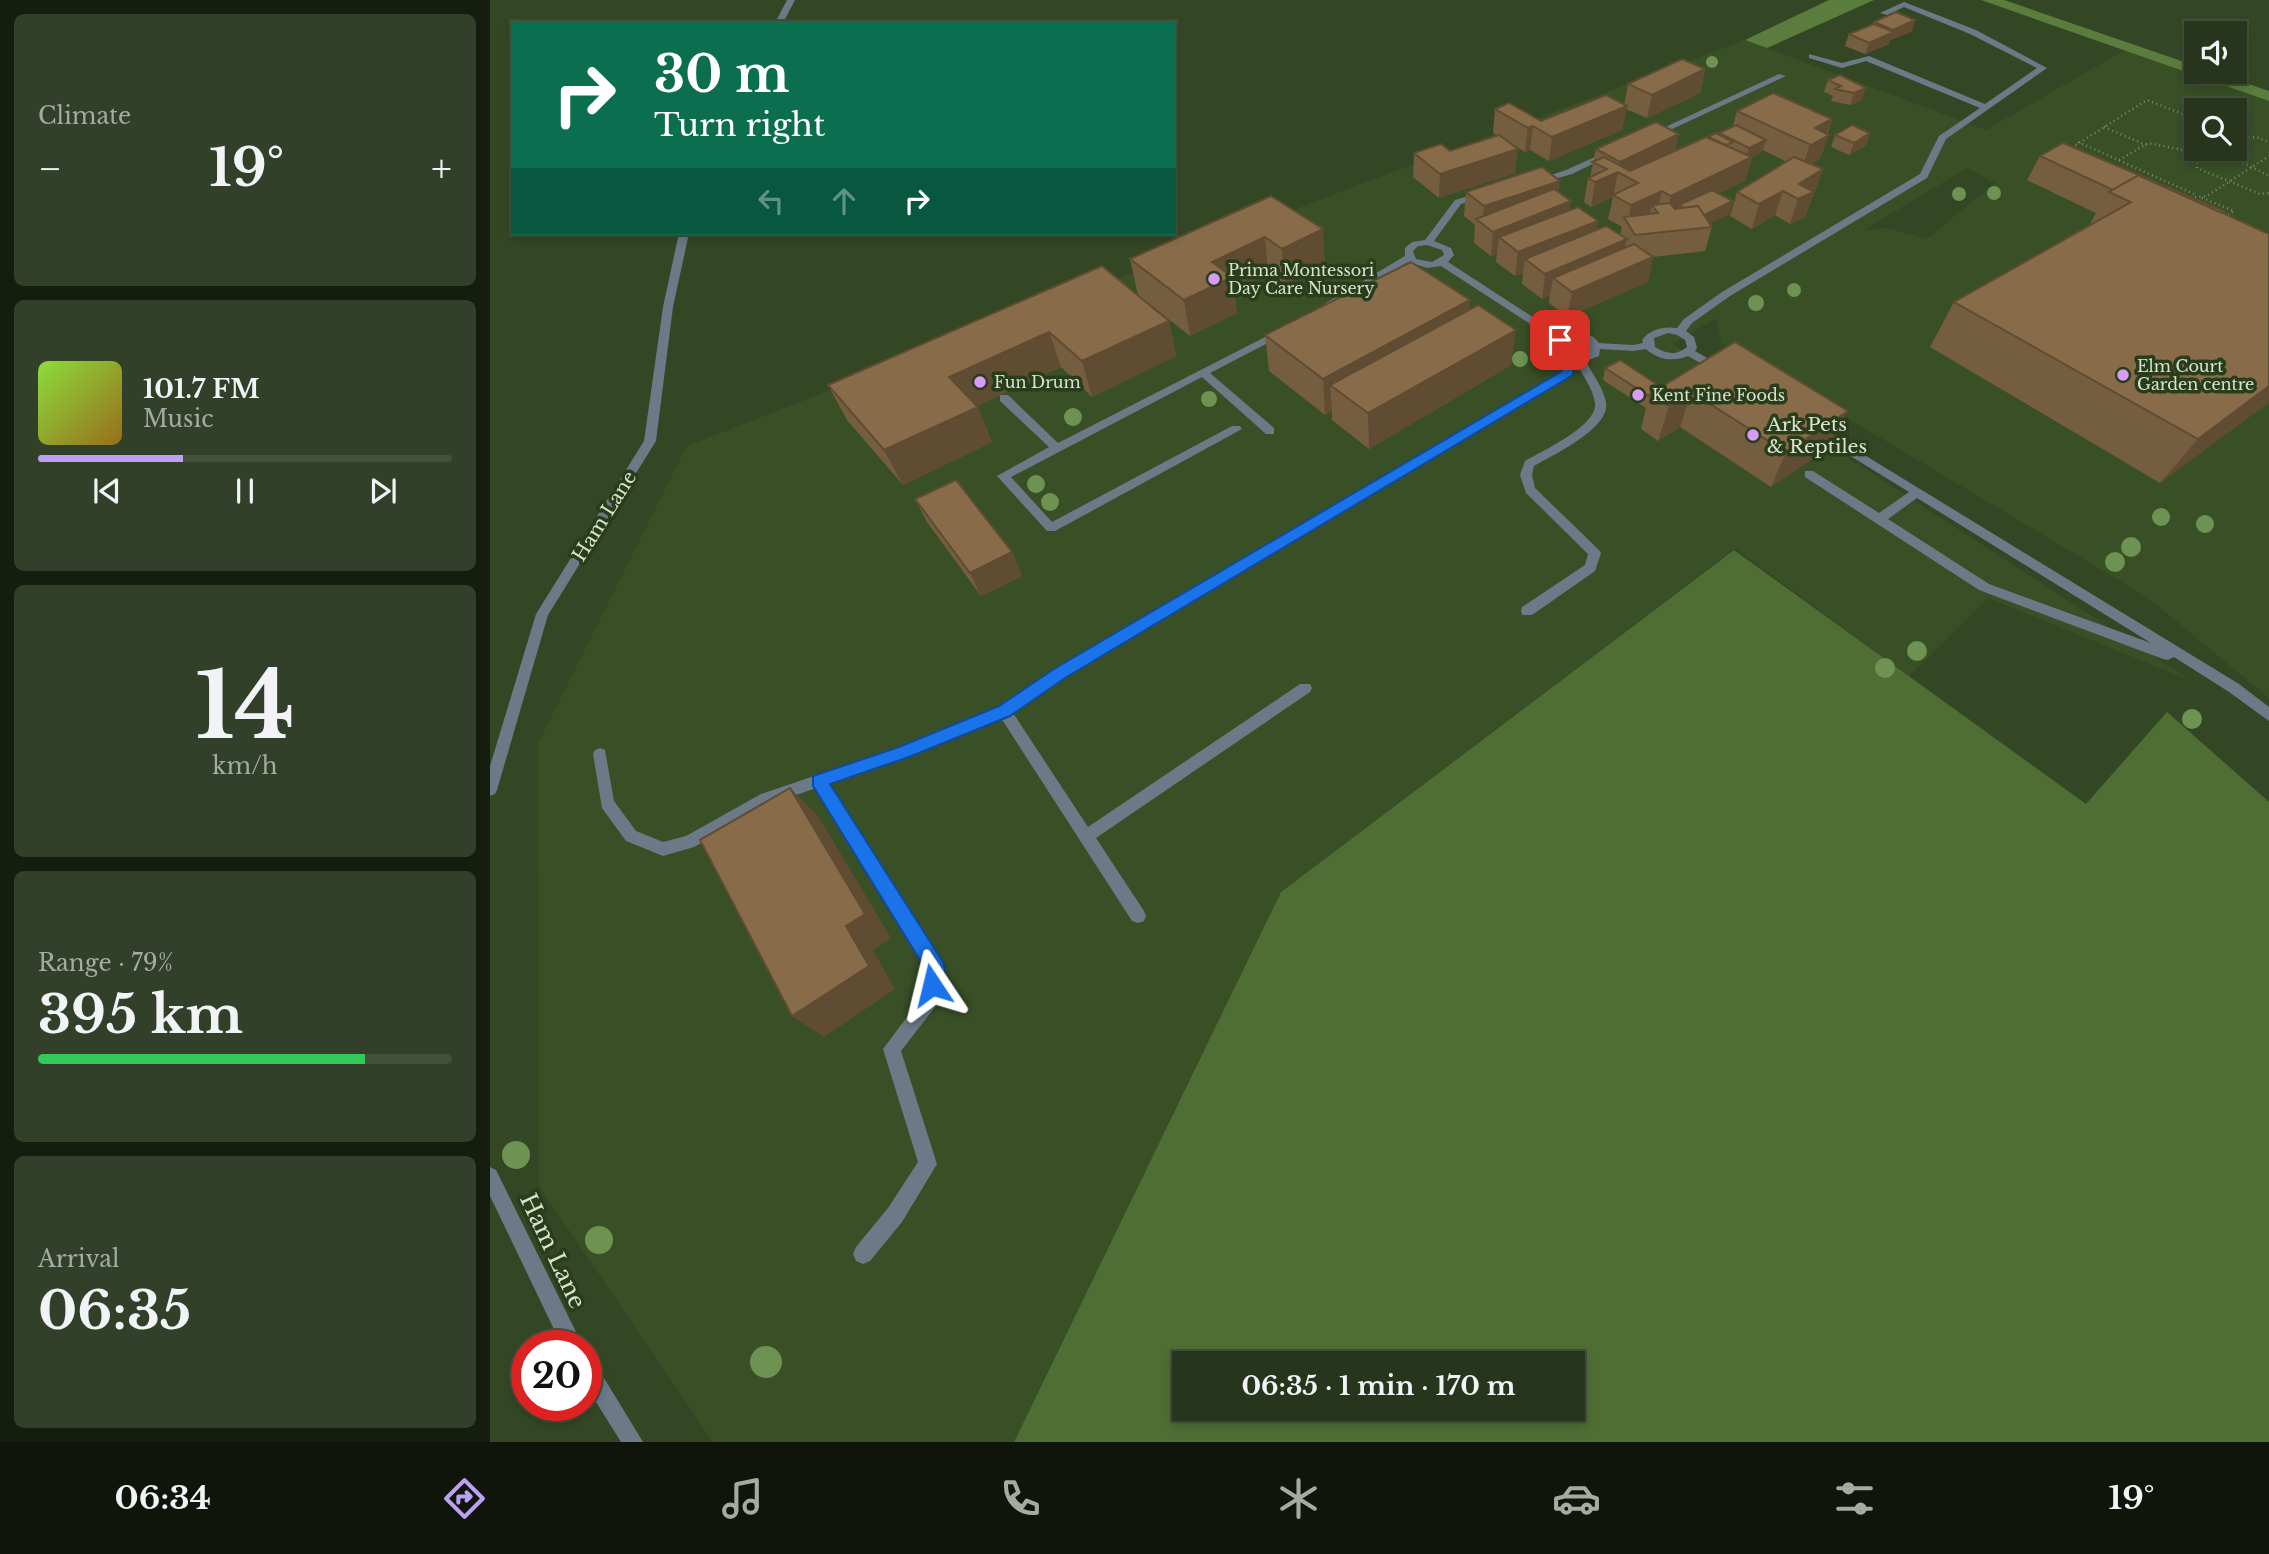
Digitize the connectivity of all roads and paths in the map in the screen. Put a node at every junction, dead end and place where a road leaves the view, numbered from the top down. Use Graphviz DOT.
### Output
graph roads {
  1 [pos="791,0"];
  2 [pos="1884,13"];
  3 [pos="780,21"];
  4 [pos="1812,56"];
  5 [pos="1782,76"];
  6 [pos="1985,107"];
  7 [pos="2184,114"];
  8 [pos="2103,126"];
  9 [pos="2247,137"];
  10 [pos="1644,138"];
  11 [pos="2078,142"];
  12 [pos="2269,142"];
  13 [pos="2146,145"];
  14 [pos="2184,149"];
  15 [pos="1619,150"];
  16 [pos="2065,153"];
  17 [pos="2269,156"];
  18 [pos="2118,160"];
  19 [pos="2197,161"];
  20 [pos="2235,161"];
  21 [pos="2253,166"];
  22 [pos="2269,176"];
  23 [pos="2228,181"];
  24 [pos="1532,182"];
  25 [pos="1495,192"];
  26 [pos="2269,193"];
  27 [pos="2198,196"];
  28 [pos="2183,200"];
  29 [pos="2225,217"];
  30 [pos="2236,222"];
  31 [pos="2217,223"];
  32 [pos="684,235"];
  33 [pos="1428,242"];
  34 [pos="1408,258"];
  35 [pos="1443,263"];
  36 [pos="1315,313"];
  37 [pos="1293,326"];
  38 [pos="1680,332"];
  39 [pos="1560,340"];
  40 [pos="1648,345"];
  41 [pos="1596,346"];
  42 [pos="1689,352"];
  43 [pos="1573,359"];
  44 [pos="1202,372"];
  45 [pos="1730,376"];
  46 [pos="1004,398"];
  47 [pos="1800,419"];
  48 [pos="1236,429"];
  49 [pos="1270,431"];
  50 [pos="1056,447"];
  51 [pos="1809,474"];
  52 [pos="1917,492"];
  53 [pos="1880,519"];
  54 [pos="1527,611"];
  55 [pos="2199,666"];
  56 [pos="1305,688"];
  57 [pos="1004,711"];
  58 [pos="2269,715"];
  59 [pos="600,754"];
  60 [pos="819,781"];
  61 [pos="490,790"];
  62 [pos="1087,836"];
  63 [pos="1138,916"];
  64 [pos="490,1176"];
  65 [pos="863,1254"];
  66 [pos="565,1330"];
  67 [pos="602,1393"];
  68 [pos="633,1442"];
  1 -- 3 [label="street"];
  2 -- 6 [label="street"];
  4 -- 6 [label="street"];
  5 -- 10 [label="street"];
  6 -- 38 [label="street"];
  7 -- 8 [label="path"];
  8 -- 11 [label="path"];
  8 -- 13 [label="path"];
  9 -- 12 [label="path"];
  11 -- 16 [label="path"];
  11 -- 18 [label="path"];
  13 -- 14 [label="path"];
  13 -- 18 [label="path"];
  15 -- 24 [label="street"];
  17 -- 21 [label="path"];
  18 -- 27 [label="path"];
  19 -- 23 [label="path"];
  20 -- 21 [label="path"];
  21 -- 22 [label="path"];
  21 -- 23 [label="path"];
  23 -- 26 [label="path"];
  23 -- 27 [label="path"];
  25 -- 33 [label="street"];
  27 -- 28 [label="path"];
  27 -- 29 [label="path"];
  29 -- 30 [label="path"];
  29 -- 31 [label="path"];
  32 -- 61 [label="street, Ham Lane"];
  33 -- 34 [label="street"];
  33 -- 35 [label="street"];
  34 -- 35 [label="street"];
  34 -- 36 [label="street"];
  35 -- 39 [label="street"];
  37 -- 44 [label="street"];
  38 -- 40 [label="street"];
  38 -- 42 [label="street"];
  39 -- 41 [label="street"];
  39 -- 43 [label="street"];
  40 -- 41 [label="street"];
  40 -- 42 [label="street"];
  41 -- 43 [label="street"];
  42 -- 45 [label="street"];
  43 -- 54 [label="street"];
  43 -- 57 [label="street"];
  44 -- 49 [label="street"];
  44 -- 50 [label="street"];
  46 -- 50 [label="street"];
  47 -- 52 [label="street"];
  48 -- 50 [label="street"];
  51 -- 53 [label="street"];
  52 -- 53 [label="street"];
  52 -- 55 [label="street"];
  53 -- 55 [label="street"];
  55 -- 58 [label="street"];
  56 -- 62 [label="street"];
  57 -- 60 [label="street"];
  57 -- 62 [label="street"];
  59 -- 60 [label="street"];
  60 -- 65 [label="street"];
  62 -- 63 [label="street"];
  64 -- 66 [label="street, Ham Lane"];
  67 -- 68 [label="street"];
}
